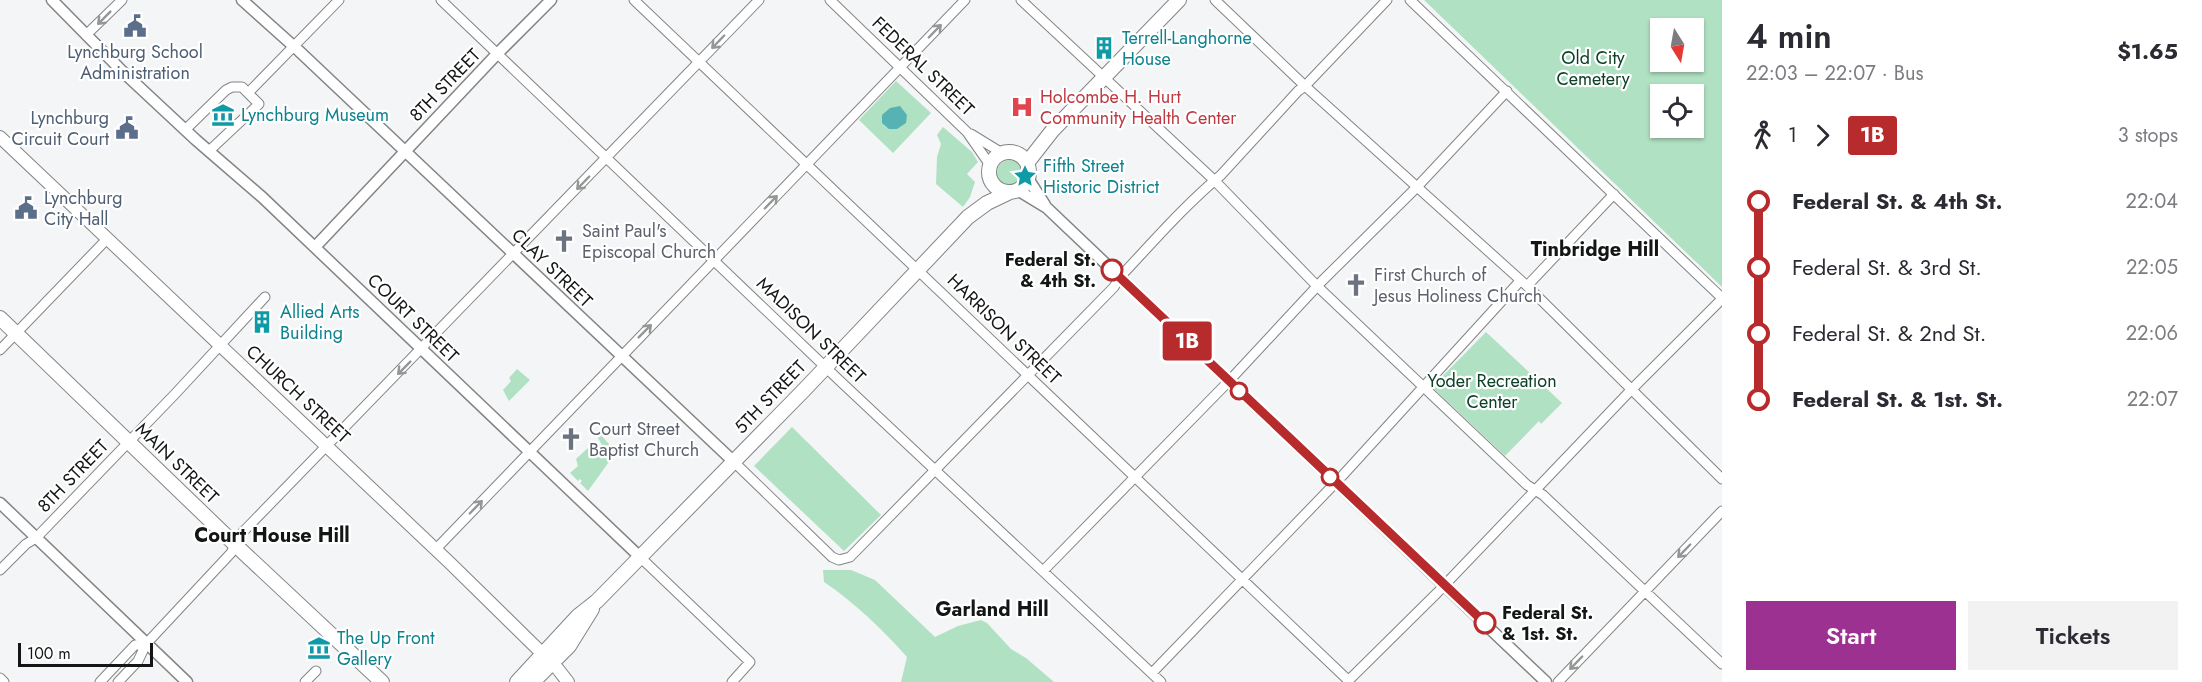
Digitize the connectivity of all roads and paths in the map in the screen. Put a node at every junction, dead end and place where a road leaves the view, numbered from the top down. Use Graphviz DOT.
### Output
graph roads {
  1 [pos="52,0"];
  2 [pos="122,0"];
  3 [pos="242,0"];
  4 [pos="339,0"];
  5 [pos="441,0"];
  6 [pos="551,0"];
  7 [pos="634,0"];
  8 [pos="759,0"];
  9 [pos="830,0"];
  10 [pos="965,0"];
  11 [pos="1021,0"];
  12 [pos="1179,0"];
  13 [pos="1215,0"];
  14 [pos="1387,0"];
  15 [pos="1410,0"];
  16 [pos="86,35"];
  17 [pos="293,46"];
  18 [pos="497,54"];
  19 [pos="699,61"];
  20 [pos="901,67"];
  21 [pos="1103,78"];
  22 [pos="1305,86"];
  23 [pos="1507,91"];
  24 [pos="248,93"];
  25 [pos="185,130"];
  26 [pos="967,132"];
  27 [pos="0,137"];
  28 [pos="209,151"];
  29 [pos="406,151"];
  30 [pos="1002,153"];
  31 [pos="606,158"];
  32 [pos="1022,158"];
  33 [pos="808,164"];
  34 [pos="990,170"];
  35 [pos="1029,180"];
  36 [pos="1214,180"];
  37 [pos="1417,187"];
  38 [pos="1013,192"];
  39 [pos="1614,194"];
  40 [pos="1047,207"];
  41 [pos="968,217"];
  42 [pos="107,239"];
  43 [pos="315,247"];
  44 [pos="514,255"];
  45 [pos="715,261"];
  46 [pos="919,269"];
  47 [pos="1119,277"];
  48 [pos="1524,283"];
  49 [pos="1317,286"];
  50 [pos="265,297"];
  51 [pos="1722,298"];
  52 [pos="0,318"];
  53 [pos="16,333"];
  54 [pos="219,344"];
  55 [pos="0,350"];
  56 [pos="422,350"];
  57 [pos="621,357"];
  58 [pos="825,366"];
  59 [pos="1028,374"];
  60 [pos="1229,381"];
  61 [pos="1425,387"];
  62 [pos="1631,390"];
  63 [pos="129,441"];
  64 [pos="327,447"];
  65 [pos="530,453"];
  66 [pos="733,461"];
  67 [pos="936,471"];
  68 [pos="1135,476"];
  69 [pos="1722,479"];
  70 [pos="1335,483"];
  71 [pos="1536,490"];
  72 [pos="0,503"];
  73 [pos="1722,511"];
  74 [pos="36,537"];
  75 [pos="236,545"];
  76 [pos="435,549"];
  77 [pos="640,557"];
  78 [pos="0,570"];
  79 [pos="1043,571"];
  80 [pos="1243,578"];
  81 [pos="1445,585"];
  82 [pos="1646,590"];
  83 [pos="146,644"];
  84 [pos="547,659"];
  85 [pos="1722,664"];
  86 [pos="316,671"];
  87 [pos="1152,673"];
  88 [pos="0,678"];
  89 [pos="4,682"];
  90 [pos="100,682"];
  91 [pos="118,682"];
  92 [pos="187,682"];
  93 [pos="305,682"];
  94 [pos="382,682"];
  95 [pos="517,682"];
  96 [pos="534,682"];
  97 [pos="568,682"];
  98 [pos="732,682"];
  99 [pos="1161,682"];
  100 [pos="1349,682"];
  101 [pos="1546,682"];
  102 [pos="1558,682"];
  1 -- 16 [label="street, COURT STREET"];
  2 -- 16 [label="street, one-way"];
  3 -- 17 [label="street, CLAY STREET"];
  4 -- 17 [label="street"];
  5 -- 18 [label="street, MADISON STREET"];
  6 -- 18 [label="street, 8TH STREET"];
  7 -- 19 [label="street, HARRISON STREET"];
  8 -- 19 [label="street, one-way"];
  9 -- 20 [label="street, FEDERAL STREET"];
  20 -- 10 [label="street, one-way"];
  11 -- 21 [label="street"];
  12 -- 21 [label="main road"];
  13 -- 22 [label="street"];
  14 -- 22 [label="street"];
  15 -- 23 [label="street"];
  16 -- 25 [label="street, COURT STREET"];
  17 -- 24 [label="street"];
  17 -- 29 [label="street, CLAY STREET"];
  18 -- 29 [label="street, 8TH STREET"];
  18 -- 31 [label="street, MADISON STREET"];
  19 -- 31 [label="street"];
  19 -- 33 [label="street, HARRISON STREET"];
  20 -- 26 [label="street, FEDERAL STREET"];
  20 -- 33 [label="street"];
  21 -- 32 [label="main road"];
  21 -- 36 [label="street"];
  22 -- 36 [label="street"];
  22 -- 37 [label="street"];
  23 -- 37 [label="street"];
  23 -- 39 [label="street"];
  24 -- 25 [label="street"];
  24 -- 28 [label="street"];
  25 -- 28 [label="street, COURT STREET"];
  26 -- 30 [label="street, FEDERAL STREET"];
  26 -- 34 [label="street, FEDERAL STREET"];
  27 -- 42 [label="main road, CHURCH STREET"];
  28 -- 43 [label="street, COURT STREET"];
  29 -- 43 [label="street, 8TH STREET"];
  29 -- 44 [label="street, CLAY STREET"];
  30 -- 32 [label="main road"];
  30 -- 34 [label="main road"];
  31 -- 44 [label="street, one-way"];
  31 -- 45 [label="street, MADISON STREET"];
  32 -- 35 [label="main road"];
  45 -- 33 [label="street, one-way"];
  33 -- 46 [label="street, HARRISON STREET"];
  34 -- 38 [label="main road"];
  34 -- 41 [label="main road, 5TH STREET"];
  35 -- 38 [label="main road"];
  35 -- 40 [label="street"];
  36 -- 47 [label="street"];
  36 -- 49 [label="street"];
  37 -- 48 [label="street"];
  37 -- 49 [label="street"];
  38 -- 40 [label="street"];
  38 -- 41 [label="main road, 5TH STREET"];
  39 -- 48 [label="street"];
  39 -- 51 [label="street"];
  40 -- 47 [label="street"];
  41 -- 46 [label="main road, 5TH STREET"];
  42 -- 53 [label="street"];
  42 -- 54 [label="main road, CHURCH STREET"];
  43 -- 56 [label="street, COURT STREET"];
  44 -- 56 [label="street"];
  44 -- 57 [label="street, CLAY STREET"];
  57 -- 45 [label="street, one-way"];
  45 -- 58 [label="street, MADISON STREET"];
  46 -- 58 [label="main road, 5TH STREET"];
  46 -- 59 [label="street, HARRISON STREET"];
  47 -- 59 [label="street"];
  47 -- 60 [label="street"];
  48 -- 61 [label="street"];
  48 -- 62 [label="street"];
  49 -- 60 [label="street"];
  49 -- 61 [label="street"];
  50 -- 54 [label="street, 8TH STREET"];
  51 -- 62 [label="street"];
  52 -- 53 [label="main road, MAIN STREET"];
  53 -- 55 [label="street"];
  53 -- 63 [label="main road, MAIN STREET"];
  54 -- 63 [label="street, 8TH STREET"];
  54 -- 64 [label="main road, CHURCH STREET"];
  56 -- 64 [label="street, one-way"];
  56 -- 65 [label="street, COURT STREET"];
  57 -- 65 [label="street"];
  57 -- 66 [label="street, CLAY STREET"];
  58 -- 66 [label="main road, 5TH STREET"];
  58 -- 67 [label="street, MADISON STREET"];
  59 -- 67 [label="street"];
  59 -- 68 [label="street, HARRISON STREET"];
  60 -- 68 [label="street"];
  60 -- 70 [label="street"];
  61 -- 70 [label="street"];
  61 -- 71 [label="street"];
  62 -- 69 [label="street"];
  62 -- 71 [label="street"];
  63 -- 74 [label="street, 8TH STREET"];
  63 -- 75 [label="main road, MAIN STREET"];
  64 -- 75 [label="street"];
  64 -- 76 [label="main road, CHURCH STREET"];
  76 -- 65 [label="street, one-way"];
  65 -- 77 [label="street, COURT STREET"];
  66 -- 67 [label="street, CLAY STREET"];
  66 -- 77 [label="main road, 5TH STREET"];
  67 -- 79 [label="street, MADISON STREET"];
  68 -- 79 [label="street"];
  68 -- 80 [label="street, HARRISON STREET"];
  70 -- 80 [label="street"];
  70 -- 81 [label="street"];
  71 -- 81 [label="street"];
  71 -- 82 [label="street"];
  72 -- 74 [label="street"];
  73 -- 82 [label="street, one-way"];
  74 -- 78 [label="street, 8TH STREET"];
  74 -- 83 [label="street"];
  75 -- 83 [label="street"];
  75 -- 94 [label="main road, MAIN STREET"];
  76 -- 84 [label="main road, CHURCH STREET"];
  77 -- 84 [label="main road, 5TH STREET"];
  77 -- 98 [label="street, COURT STREET"];
  79 -- 87 [label="street, MADISON STREET"];
  80 -- 87 [label="street"];
  80 -- 100 [label="street, HARRISON STREET"];
  81 -- 100 [label="street"];
  81 -- 101 [label="street"];
  82 -- 85 [label="street"];
  82 -- 102 [label="street, one-way"];
  83 -- 90 [label="street"];
  83 -- 91 [label="street"];
  83 -- 92 [label="street"];
  84 -- 95 [label="main road, 5TH STREET"];
  84 -- 96 [label="main road, 5TH STREET"];
  84 -- 97 [label="main road, CHURCH STREET"];
  86 -- 93 [label="street"];
  87 -- 99 [label="street, MADISON STREET"];
  88 -- 89 [label="street"];
}
